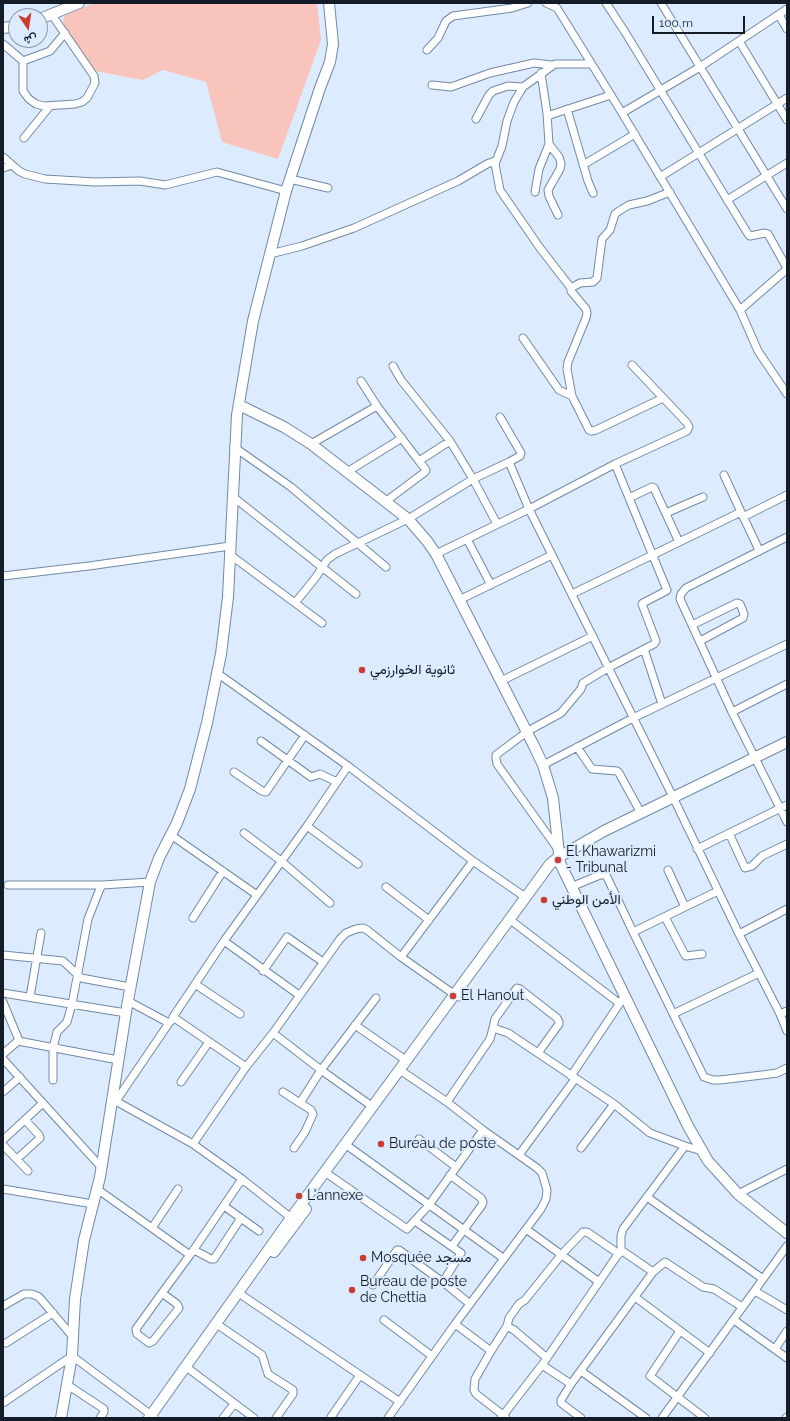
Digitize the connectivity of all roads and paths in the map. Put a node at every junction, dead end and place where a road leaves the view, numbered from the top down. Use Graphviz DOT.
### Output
graph roads {
  1 [pos="79,3"];
  2 [pos="329,3"];
  3 [pos="528,3"];
  4 [pos="546,3"];
  5 [pos="606,3"];
  6 [pos="661,3"];
  7 [pos="556,5"];
  8 [pos="787,9"];
  9 [pos="52,15"];
  10 [pos="779,15"];
  11 [pos="48,16"];
  12 [pos="787,29"];
  13 [pos="65,33"];
  14 [pos="739,41"];
  15 [pos="3,44"];
  16 [pos="427,50"];
  17 [pos="23,61"];
  18 [pos="592,64"];
  19 [pos="551,65"];
  20 [pos="700,67"];
  21 [pos="541,73"];
  22 [pos="432,85"];
  23 [pos="523,87"];
  24 [pos="660,90"];
  25 [pos="611,95"];
  26 [pos="787,98"];
  27 [pos="778,104"];
  28 [pos="50,106"];
  29 [pos="567,109"];
  30 [pos="622,113"];
  31 [pos="547,116"];
  32 [pos="476,119"];
  33 [pos="787,120"];
  34 [pos="738,128"];
  35 [pos="635,134"];
  36 [pos="24,138"];
  37 [pos="549,144"];
  38 [pos="698,153"];
  39 [pos="3,157"];
  40 [pos="495,161"];
  41 [pos="787,163"];
  42 [pos="12,165"];
  43 [pos="584,165"];
  44 [pos="3,168"];
  45 [pos="766,175"];
  46 [pos="660,177"];
  47 [pos="290,179"];
  48 [pos="328,188"];
  49 [pos="286,191"];
  50 [pos="535,192"];
  51 [pos="670,192"];
  52 [pos="593,193"];
  53 [pos="727,200"];
  54 [pos="787,209"];
  55 [pos="558,215"];
  56 [pos="270,254"];
  57 [pos="787,269"];
  58 [pos="571,288"];
  59 [pos="740,310"];
  60 [pos="523,338"];
  61 [pos="632,365"];
  62 [pos="393,366"];
  63 [pos="361,381"];
  64 [pos="787,394"];
  65 [pos="572,396"];
  66 [pos="663,398"];
  67 [pos="239,405"];
  68 [pos="377,406"];
  69 [pos="500,417"];
  70 [pos="402,438"];
  71 [pos="450,441"];
  72 [pos="311,444"];
  73 [pos="234,447"];
  74 [pos="419,461"];
  75 [pos="509,462"];
  76 [pos="615,464"];
  77 [pos="347,472"];
  78 [pos="724,475"];
  79 [pos="472,479"];
  80 [pos="787,495"];
  81 [pos="232,496"];
  82 [pos="703,497"];
  83 [pos="629,498"];
  84 [pos="385,502"];
  85 [pos="529,509"];
  86 [pos="666,514"];
  87 [pos="742,514"];
  88 [pos="408,519"];
  89 [pos="497,524"];
  90 [pos="787,537"];
  91 [pos="468,539"];
  92 [pos="679,542"];
  93 [pos="357,543"];
  94 [pos="230,550"];
  95 [pos="760,550"];
  96 [pos="436,554"];
  97 [pos="552,555"];
  98 [pos="652,555"];
  99 [pos="322,568"];
  100 [pos="386,568"];
  101 [pos="3,576"];
  102 [pos="491,585"];
  103 [pos="356,594"];
  104 [pos="572,594"];
  105 [pos="459,600"];
  106 [pos="295,603"];
  107 [pos="322,623"];
  108 [pos="692,625"];
  109 [pos="593,636"];
  110 [pos="700,641"];
  111 [pos="787,644"];
  112 [pos="644,649"];
  113 [pos="608,668"];
  114 [pos="217,673"];
  115 [pos="716,678"];
  116 [pos="501,681"];
  117 [pos="787,684"];
  118 [pos="662,704"];
  119 [pos="732,712"];
  120 [pos="633,718"];
  121 [pos="528,732"];
  122 [pos="305,735"];
  123 [pos="260,741"];
  124 [pos="787,742"];
  125 [pos="577,747"];
  126 [pos="787,749"];
  127 [pos="288,760"];
  128 [pos="756,761"];
  129 [pos="543,765"];
  130 [pos="348,766"];
  131 [pos="234,772"];
  132 [pos="337,782"];
  133 [pos="674,800"];
  134 [pos="787,805"];
  135 [pos="780,809"];
  136 [pos="641,813"];
  137 [pos="787,822"];
  138 [pos="307,826"];
  139 [pos="244,833"];
  140 [pos="729,833"];
  141 [pos="171,835"];
  142 [pos="787,844"];
  143 [pos="697,849"];
  144 [pos="559,856"];
  145 [pos="281,861"];
  146 [pos="473,861"];
  147 [pos="358,864"];
  148 [pos="668,870"];
  149 [pos="223,871"];
  150 [pos="150,882"];
  151 [pos="8,885"];
  152 [pos="102,885"];
  153 [pos="386,887"];
  154 [pos="571,887"];
  155 [pos="718,891"];
  156 [pos="257,895"];
  157 [pos="525,897"];
  158 [pos="330,902"];
  159 [pos="685,907"];
  160 [pos="787,909"];
  161 [pos="665,917"];
  162 [pos="192,918"];
  163 [pos="429,920"];
  164 [pos="513,922"];
  165 [pos="633,932"];
  166 [pos="41,933"];
  167 [pos="739,934"];
  168 [pos="224,941"];
  169 [pos="702,954"];
  170 [pos="3,955"];
  171 [pos="401,957"];
  172 [pos="36,958"];
  173 [pos="323,962"];
  174 [pos="263,970"];
  175 [pos="759,972"];
  176 [pos="78,976"];
  177 [pos="195,984"];
  178 [pos="130,987"];
  179 [pos="3,993"];
  180 [pos="299,995"];
  181 [pos="456,996"];
  182 [pos="30,997"];
  183 [pos="376,998"];
  184 [pos="622,1000"];
  185 [pos="128,1001"];
  186 [pos="3,1002"];
  187 [pos="72,1004"];
  188 [pos="787,1011"];
  189 [pos="126,1013"];
  190 [pos="240,1014"];
  191 [pos="673,1014"];
  192 [pos="780,1014"];
  193 [pos="171,1020"];
  194 [pos="355,1026"];
  195 [pos="493,1028"];
  196 [pos="787,1031"];
  197 [pos="273,1033"];
  198 [pos="18,1041"];
  199 [pos="209,1042"];
  200 [pos="53,1048"];
  201 [pos="3,1054"];
  202 [pos="538,1054"];
  203 [pos="3,1059"];
  204 [pos="118,1060"];
  205 [pos="407,1060"];
  206 [pos="246,1067"];
  207 [pos="787,1068"];
  208 [pos="321,1070"];
  209 [pos="402,1071"];
  210 [pos="20,1077"];
  211 [pos="573,1077"];
  212 [pos="53,1080"];
  213 [pos="181,1082"];
  214 [pos="3,1092"];
  215 [pos="283,1092"];
  216 [pos="114,1100"];
  217 [pos="43,1102"];
  218 [pos="447,1102"];
  219 [pos="300,1103"];
  220 [pos="614,1104"];
  221 [pos="373,1107"];
  222 [pos="25,1120"];
  223 [pos="483,1130"];
  224 [pos="419,1139"];
  225 [pos="3,1140"];
  226 [pos="193,1144"];
  227 [pos="3,1145"];
  228 [pos="347,1146"];
  229 [pos="685,1146"];
  230 [pos="294,1148"];
  231 [pos="581,1148"];
  232 [pos="702,1151"];
  233 [pos="519,1155"];
  234 [pos="17,1159"];
  235 [pos="101,1166"];
  236 [pos="456,1167"];
  237 [pos="787,1169"];
  238 [pos="28,1171"];
  239 [pos="329,1175"];
  240 [pos="450,1175"];
  241 [pos="242,1179"];
  242 [pos="97,1188"];
  243 [pos="3,1189"];
  244 [pos="178,1189"];
  245 [pos="738,1194"];
  246 [pos="647,1197"];
  247 [pos="93,1204"];
  248 [pos="429,1205"];
  249 [pos="224,1206"];
  250 [pos="241,1218"];
  251 [pos="293,1220"];
  252 [pos="416,1221"];
  253 [pos="152,1228"];
  254 [pos="526,1229"];
  255 [pos="463,1230"];
  256 [pos="259,1231"];
  257 [pos="787,1233"];
  258 [pos="452,1246"];
  259 [pos="787,1246"];
  260 [pos="620,1252"];
  261 [pos="192,1253"];
  262 [pos="562,1254"];
  263 [pos="503,1258"];
  264 [pos="653,1272"];
  265 [pos="763,1279"];
  266 [pos="443,1282"];
  267 [pos="600,1282"];
  268 [pos="373,1285"];
  269 [pos="755,1291"];
  270 [pos="162,1293"];
  271 [pos="243,1296"];
  272 [pos="635,1297"];
  273 [pos="470,1304"];
  274 [pos="3,1306"];
  275 [pos="742,1307"];
  276 [pos="787,1310"];
  277 [pos="53,1313"];
  278 [pos="384,1320"];
  279 [pos="734,1320"];
  280 [pos="455,1324"];
  281 [pos="507,1326"];
  282 [pos="221,1327"];
  283 [pos="680,1330"];
  284 [pos="787,1331"];
  285 [pos="74,1337"];
  286 [pos="6,1343"];
  287 [pos="775,1349"];
  288 [pos="491,1351"];
  289 [pos="710,1353"];
  290 [pos="72,1356"];
  291 [pos="432,1356"];
  292 [pos="547,1358"];
  293 [pos="787,1358"];
  294 [pos="542,1365"];
  295 [pos="187,1367"];
  296 [pos="581,1371"];
  297 [pos="360,1375"];
  298 [pos="66,1384"];
  299 [pos="571,1384"];
  300 [pos="678,1397"];
  301 [pos="400,1402"];
  302 [pos="3,1403"];
  303 [pos="234,1404"];
  304 [pos="153,1417"];
  305 [pos="331,1417"];
  306 [pos="503,1417"];
  307 [pos="61,1418"];
  308 [pos="100,1418"];
  309 [pos="223,1418"];
  310 [pos="254,1418"];
  311 [pos="276,1418"];
  312 [pos="388,1418"];
  313 [pos="581,1418"];
  314 [pos="646,1418"];
  315 [pos="662,1418"];
  316 [pos="705,1418"];
  1 -- 9 [label="main road"];
  2 -- 47 [label="main road"];
  3 -- 16 [label="street"];
  4 -- 7 [label="street"];
  5 -- 24 [label="street"];
  6 -- 20 [label="street"];
  7 -- 18 [label="street"];
  8 -- 10 [label="street"];
  9 -- 11 [label="main road"];
  9 -- 13 [label="street"];
  10 -- 12 [label="street"];
  10 -- 14 [label="street"];
  13 -- 17 [label="street"];
  13 -- 28 [label="street"];
  14 -- 20 [label="street"];
  14 -- 27 [label="street"];
  15 -- 17 [label="street"];
  17 -- 28 [label="street"];
  18 -- 19 [label="street"];
  18 -- 25 [label="street"];
  19 -- 21 [label="street"];
  19 -- 22 [label="street"];
  20 -- 24 [label="street"];
  20 -- 34 [label="street"];
  21 -- 23 [label="street"];
  21 -- 31 [label="street"];
  23 -- 32 [label="street"];
  23 -- 40 [label="street"];
  24 -- 30 [label="street"];
  24 -- 38 [label="street"];
  25 -- 29 [label="street"];
  25 -- 30 [label="street"];
  26 -- 27 [label="street"];
  27 -- 33 [label="street"];
  27 -- 34 [label="street"];
  28 -- 36 [label="street"];
  29 -- 31 [label="street"];
  29 -- 43 [label="street"];
  30 -- 35 [label="street"];
  31 -- 37 [label="street"];
  34 -- 38 [label="street"];
  34 -- 45 [label="street"];
  35 -- 43 [label="street"];
  35 -- 46 [label="street"];
  37 -- 50 [label="street"];
  37 -- 55 [label="street"];
  38 -- 46 [label="street"];
  38 -- 53 [label="street"];
  39 -- 42 [label="street"];
  40 -- 56 [label="street"];
  40 -- 58 [label="street"];
  41 -- 45 [label="street"];
  42 -- 44 [label="street"];
  42 -- 49 [label="street"];
  43 -- 52 [label="street"];
  45 -- 53 [label="street"];
  45 -- 54 [label="street"];
  46 -- 51 [label="street"];
  47 -- 48 [label="street"];
  47 -- 49 [label="main road"];
  49 -- 56 [label="main road"];
  51 -- 58 [label="street"];
  51 -- 59 [label="street"];
  53 -- 57 [label="street"];
  56 -- 67 [label="main road"];
  57 -- 59 [label="street"];
  58 -- 65 [label="street"];
  59 -- 64 [label="street"];
  60 -- 65 [label="street"];
  61 -- 66 [label="street"];
  62 -- 71 [label="street"];
  63 -- 68 [label="street"];
  65 -- 66 [label="street"];
  66 -- 76 [label="street"];
  67 -- 72 [label="main road"];
  67 -- 73 [label="main road"];
  68 -- 70 [label="street"];
  68 -- 72 [label="street"];
  69 -- 75 [label="street"];
  70 -- 74 [label="street"];
  70 -- 77 [label="street"];
  71 -- 74 [label="street"];
  71 -- 79 [label="street"];
  72 -- 77 [label="main road"];
  73 -- 81 [label="main road"];
  73 -- 93 [label="street"];
  74 -- 84 [label="street"];
  75 -- 79 [label="street"];
  75 -- 85 [label="street"];
  76 -- 83 [label="street"];
  76 -- 85 [label="street"];
  77 -- 84 [label="main road"];
  78 -- 87 [label="street"];
  79 -- 88 [label="street"];
  79 -- 89 [label="street"];
  80 -- 87 [label="street"];
  81 -- 94 [label="main road"];
  81 -- 99 [label="street"];
  82 -- 86 [label="street"];
  83 -- 86 [label="street"];
  83 -- 98 [label="street"];
  84 -- 88 [label="main road"];
  85 -- 89 [label="street"];
  85 -- 97 [label="street"];
  86 -- 92 [label="street"];
  87 -- 92 [label="street"];
  87 -- 95 [label="street"];
  88 -- 93 [label="street"];
  88 -- 96 [label="main road"];
  89 -- 91 [label="street"];
  90 -- 95 [label="street"];
  91 -- 96 [label="street"];
  91 -- 102 [label="street"];
  92 -- 98 [label="street"];
  93 -- 99 [label="street"];
  93 -- 100 [label="street"];
  94 -- 101 [label="street"];
  94 -- 106 [label="street"];
  94 -- 114 [label="main road"];
  95 -- 108 [label="street"];
  96 -- 105 [label="main road"];
  97 -- 102 [label="street"];
  97 -- 104 [label="street"];
  98 -- 104 [label="street"];
  98 -- 112 [label="street"];
  99 -- 103 [label="street"];
  99 -- 106 [label="street"];
  102 -- 105 [label="street"];
  104 -- 109 [label="street"];
  105 -- 116 [label="main road"];
  106 -- 107 [label="street"];
  108 -- 110 [label="street"];
  108 -- 110 [label="street"];
  109 -- 113 [label="street"];
  109 -- 116 [label="street"];
  110 -- 115 [label="street"];
  111 -- 115 [label="street"];
  112 -- 113 [label="street"];
  112 -- 118 [label="street"];
  113 -- 120 [label="street"];
  113 -- 121 [label="street"];
  114 -- 122 [label="street"];
  114 -- 141 [label="main road"];
  115 -- 118 [label="street"];
  115 -- 119 [label="street"];
  116 -- 121 [label="main road"];
  117 -- 119 [label="street"];
  118 -- 120 [label="street"];
  119 -- 128 [label="street"];
  120 -- 125 [label="street"];
  120 -- 133 [label="street"];
  121 -- 129 [label="main road"];
  121 -- 144 [label="street"];
  122 -- 127 [label="street"];
  122 -- 130 [label="street"];
  123 -- 127 [label="street"];
  124 -- 128 [label="main road"];
  125 -- 129 [label="street"];
  125 -- 136 [label="street"];
  126 -- 128 [label="main road"];
  127 -- 131 [label="street"];
  127 -- 132 [label="street"];
  128 -- 133 [label="main road"];
  128 -- 135 [label="street"];
  129 -- 144 [label="main road"];
  130 -- 132 [label="street"];
  130 -- 146 [label="street"];
  132 -- 138 [label="street"];
  133 -- 136 [label="main road"];
  133 -- 143 [label="street"];
  133 -- 144 [label="main road"];
  134 -- 135 [label="street"];
  135 -- 137 [label="street"];
  135 -- 140 [label="street"];
  136 -- 144 [label="main road"];
  138 -- 145 [label="street"];
  138 -- 147 [label="street"];
  139 -- 145 [label="street"];
  140 -- 142 [label="street"];
  140 -- 143 [label="street"];
  141 -- 149 [label="street"];
  141 -- 150 [label="main road"];
  143 -- 155 [label="street"];
  144 -- 154 [label="main road"];
  144 -- 157 [label="main road"];
  144 -- 164 [label="main road"];
  145 -- 156 [label="street"];
  145 -- 158 [label="street"];
  146 -- 157 [label="street"];
  146 -- 163 [label="street"];
  148 -- 159 [label="street"];
  149 -- 156 [label="street"];
  149 -- 162 [label="street"];
  150 -- 152 [label="street"];
  150 -- 178 [label="main road"];
  151 -- 152 [label="street"];
  152 -- 176 [label="street"];
  153 -- 163 [label="street"];
  154 -- 165 [label="street"];
  154 -- 184 [label="main road"];
  155 -- 159 [label="street"];
  155 -- 167 [label="street"];
  156 -- 168 [label="street"];
  157 -- 181 [label="main road"];
  159 -- 161 [label="street"];
  160 -- 167 [label="street"];
  161 -- 165 [label="street"];
  161 -- 169 [label="street"];
  163 -- 171 [label="street"];
  164 -- 181 [label="main road"];
  164 -- 184 [label="street"];
  165 -- 191 [label="street"];
  166 -- 172 [label="street"];
  167 -- 175 [label="street"];
  168 -- 174 [label="street"];
  168 -- 177 [label="street"];
  170 -- 172 [label="street"];
  171 -- 173 [label="street"];
  171 -- 181 [label="street"];
  172 -- 176 [label="street"];
  172 -- 182 [label="street"];
  173 -- 174 [label="street"];
  173 -- 180 [label="street"];
  174 -- 180 [label="street"];
  175 -- 191 [label="street"];
  175 -- 192 [label="street"];
  176 -- 178 [label="street"];
  176 -- 187 [label="street"];
  177 -- 190 [label="street"];
  177 -- 193 [label="street"];
  178 -- 185 [label="main road"];
  179 -- 182 [label="street"];
  180 -- 197 [label="street"];
  181 -- 205 [label="main road"];
  181 -- 209 [label="main road"];
  182 -- 187 [label="street"];
  183 -- 194 [label="street"];
  184 -- 211 [label="street"];
  184 -- 232 [label="main road"];
  185 -- 189 [label="main road"];
  185 -- 193 [label="street"];
  186 -- 198 [label="street"];
  187 -- 189 [label="street"];
  187 -- 200 [label="street"];
  188 -- 192 [label="street"];
  189 -- 204 [label="main road"];
  191 -- 207 [label="street"];
  192 -- 196 [label="street"];
  193 -- 199 [label="street"];
  193 -- 216 [label="street"];
  194 -- 205 [label="street"];
  194 -- 208 [label="street"];
  195 -- 202 [label="street"];
  195 -- 202 [label="street"];
  195 -- 218 [label="street"];
  197 -- 206 [label="street"];
  197 -- 208 [label="street"];
  198 -- 200 [label="street"];
  198 -- 201 [label="street"];
  199 -- 206 [label="street"];
  199 -- 213 [label="street"];
  200 -- 204 [label="street"];
  200 -- 212 [label="street"];
  202 -- 211 [label="street"];
  203 -- 210 [label="street"];
  204 -- 216 [label="main road"];
  205 -- 209 [label="main road"];
  206 -- 226 [label="street"];
  208 -- 219 [label="street"];
  208 -- 221 [label="street"];
  209 -- 218 [label="street"];
  209 -- 221 [label="main road"];
  209 -- 228 [label="main road"];
  210 -- 214 [label="street"];
  210 -- 217 [label="street"];
  211 -- 220 [label="street"];
  211 -- 233 [label="street"];
  215 -- 219 [label="street"];
  216 -- 226 [label="street"];
  216 -- 235 [label="main road"];
  217 -- 222 [label="street"];
  217 -- 235 [label="street"];
  218 -- 223 [label="street"];
  219 -- 230 [label="street"];
  220 -- 229 [label="street"];
  220 -- 231 [label="street"];
  221 -- 228 [label="main road"];
  222 -- 225 [label="street"];
  222 -- 234 [label="street"];
  223 -- 233 [label="street"];
  223 -- 236 [label="street"];
  224 -- 236 [label="street"];
  226 -- 241 [label="street"];
  227 -- 234 [label="street"];
  228 -- 239 [label="main road"];
  228 -- 248 [label="street"];
  228 -- 251 [label="main road"];
  229 -- 232 [label="street"];
  229 -- 246 [label="street"];
  232 -- 245 [label="main road"];
  233 -- 254 [label="street"];
  234 -- 238 [label="street"];
  235 -- 242 [label="main road"];
  236 -- 240 [label="street"];
  237 -- 245 [label="street"];
  239 -- 251 [label="main road"];
  239 -- 252 [label="street"];
  240 -- 248 [label="street"];
  240 -- 255 [label="street"];
  241 -- 249 [label="street"];
  241 -- 251 [label="street"];
  242 -- 247 [label="main road"];
  242 -- 253 [label="street"];
  243 -- 247 [label="street"];
  244 -- 253 [label="street"];
  245 -- 257 [label="main road"];
  246 -- 260 [label="street"];
  246 -- 265 [label="street"];
  247 -- 285 [label="main road"];
  248 -- 252 [label="street"];
  248 -- 255 [label="street"];
  249 -- 250 [label="street"];
  249 -- 261 [label="street"];
  250 -- 256 [label="street"];
  250 -- 261 [label="street"];
  251 -- 271 [label="main road"];
  251 -- 295 [label="main road"];
  252 -- 258 [label="street"];
  253 -- 261 [label="street"];
  254 -- 262 [label="street"];
  254 -- 263 [label="street"];
  255 -- 258 [label="street"];
  255 -- 263 [label="street"];
  258 -- 266 [label="street"];
  259 -- 265 [label="street"];
  260 -- 262 [label="street"];
  260 -- 264 [label="street"];
  260 -- 267 [label="street"];
  261 -- 270 [label="street"];
  262 -- 267 [label="street"];
  262 -- 281 [label="street"];
  263 -- 273 [label="street"];
  264 -- 272 [label="street"];
  264 -- 275 [label="street"];
  265 -- 269 [label="street"];
  266 -- 268 [label="street"];
  266 -- 273 [label="street"];
  267 -- 292 [label="street"];
  269 -- 275 [label="street"];
  269 -- 276 [label="street"];
  270 -- 270 [label="street"];
  271 -- 282 [label="main road"];
  271 -- 297 [label="street"];
  272 -- 283 [label="street"];
  272 -- 296 [label="street"];
  273 -- 280 [label="street"];
  274 -- 277 [label="street"];
  275 -- 279 [label="street"];
  277 -- 285 [label="street"];
  277 -- 286 [label="street"];
  278 -- 291 [label="street"];
  279 -- 287 [label="street"];
  279 -- 289 [label="street"];
  280 -- 288 [label="street"];
  280 -- 291 [label="street"];
  281 -- 288 [label="street"];
  281 -- 292 [label="street"];
  282 -- 295 [label="main road"];
  282 -- 311 [label="street"];
  283 -- 289 [label="street"];
  283 -- 300 [label="street"];
  284 -- 287 [label="street"];
  285 -- 290 [label="main road"];
  287 -- 293 [label="street"];
  288 -- 306 [label="street"];
  289 -- 300 [label="street"];
  290 -- 298 [label="main road"];
  290 -- 302 [label="street"];
  290 -- 304 [label="street"];
  291 -- 301 [label="street"];
  292 -- 294 [label="street"];
  294 -- 299 [label="street"];
  294 -- 306 [label="street"];
  295 -- 303 [label="street"];
  295 -- 304 [label="main road"];
  296 -- 299 [label="street"];
  296 -- 314 [label="street"];
  297 -- 301 [label="street"];
  297 -- 305 [label="street"];
  298 -- 307 [label="main road"];
  298 -- 308 [label="street"];
  299 -- 313 [label="street"];
  300 -- 315 [label="street"];
  300 -- 316 [label="street"];
  301 -- 312 [label="street"];
  303 -- 309 [label="street"];
  303 -- 310 [label="street"];
}
